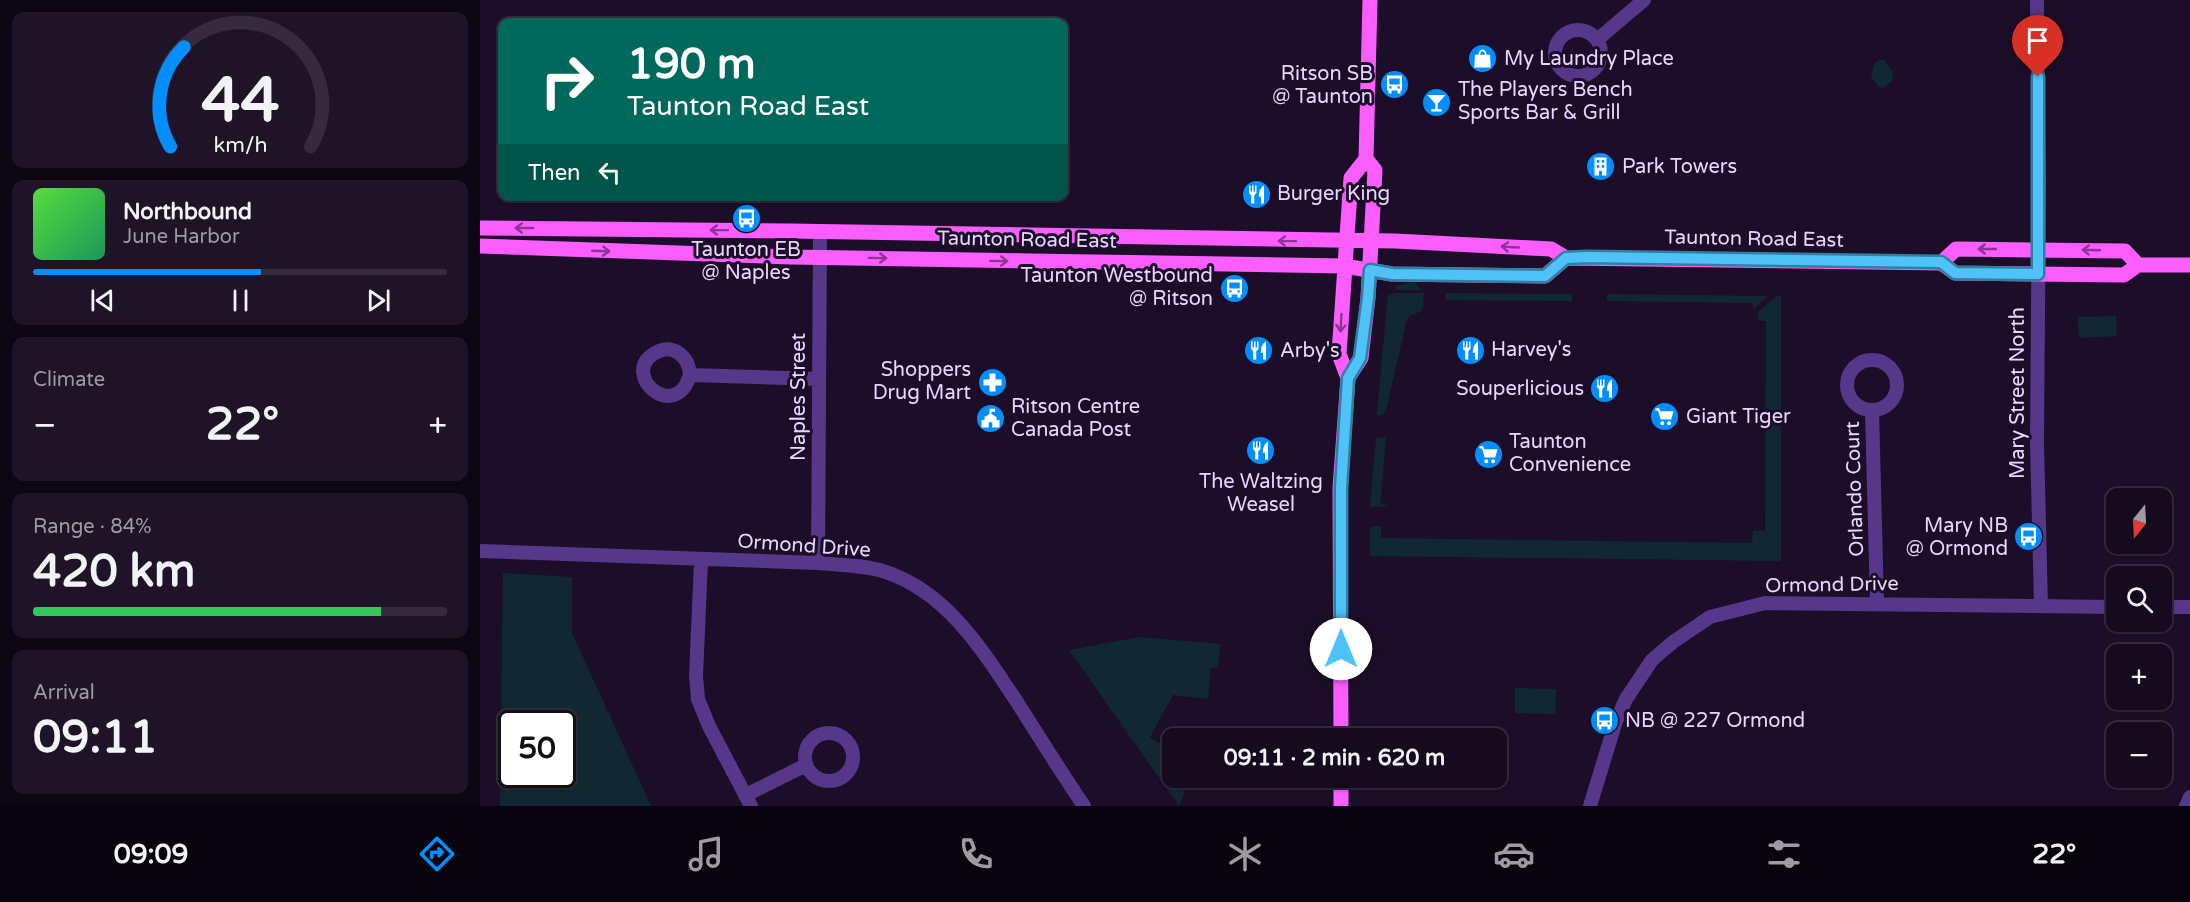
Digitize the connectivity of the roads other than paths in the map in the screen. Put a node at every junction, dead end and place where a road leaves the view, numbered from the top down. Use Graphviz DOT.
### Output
graph roads {
  1 [pos="1370,0"];
  2 [pos="1644,0"];
  3 [pos="2037,0"];
  4 [pos="1598,40"];
  5 [pos="1366,159"];
  6 [pos="480,228"];
  7 [pos="820,232"];
  8 [pos="1346,241"];
  9 [pos="1372,241"];
  10 [pos="480,246"];
  11 [pos="2038,250"];
  12 [pos="819,257"];
  13 [pos="1566,258"];
  14 [pos="1941,262"];
  15 [pos="2138,265"];
  16 [pos="2190,265"];
  17 [pos="1344,266"];
  18 [pos="1370,270"];
  19 [pos="2038,274"];
  20 [pos="690,375"];
  21 [pos="1348,378"];
  22 [pos="819,379"];
  23 [pos="1872,410"];
  24 [pos="480,552"];
  25 [pos="701,561"];
  26 [pos="818,564"];
  27 [pos="1877,603"];
  28 [pos="2041,606"];
  29 [pos="2106,607"];
  30 [pos="2172,607"];
  31 [pos="2190,607"];
  32 [pos="1341,728"];
  33 [pos="806,765"];
  34 [pos="1341,788"];
  35 [pos="2190,797"];
  36 [pos="748,800"];
  37 [pos="1078,804"];
  38 [pos="1341,806"];
  39 [pos="1590,806"];
  40 [pos="2186,806"];
  1 -- 5 [label="main road"];
  2 -- 4 [label="street"];
  3 -- 11 [label="street, Mary Street North"];
  5 -- 8 [label="main road"];
  5 -- 9 [label="main road"];
  7 -- 6 [label="main road, Taunton Road East, one-way"];
  8 -- 7 [label="main road, Taunton Road East, one-way"];
  7 -- 12 [label="street, Naples Street"];
  8 -- 9 [label="main road, Taunton Road East"];
  8 -- 17 [label="main road"];
  13 -- 9 [label="main road, Taunton Road East, one-way"];
  9 -- 18 [label="main road"];
  10 -- 12 [label="main road, Taunton Road East, one-way"];
  11 -- 14 [label="main road, Taunton Road East, one-way"];
  15 -- 11 [label="main road, Taunton Road East, one-way"];
  11 -- 19 [label="street, Mary Street North"];
  12 -- 17 [label="main road, Taunton Road East, one-way"];
  12 -- 22 [label="street, Naples Street"];
  13 -- 14 [label="main road, Taunton Road East"];
  13 -- 18 [label="main road, Taunton Road East"];
  14 -- 19 [label="main road, Taunton Road East"];
  15 -- 16 [label="main road, Taunton Road East"];
  15 -- 19 [label="main road, Taunton Road East"];
  17 -- 18 [label="main road, Taunton Road East"];
  17 -- 21 [label="main road, one-way"];
  18 -- 21 [label="main road"];
  19 -- 28 [label="street, Mary Street North"];
  20 -- 22 [label="street"];
  21 -- 32 [label="main road"];
  22 -- 26 [label="street, Naples Street"];
  23 -- 27 [label="street, Orlando Court"];
  24 -- 25 [label="street, Ormond Drive"];
  25 -- 26 [label="street, Ormond Drive"];
  25 -- 36 [label="street"];
  26 -- 37 [label="street, Ormond Drive"];
  27 -- 28 [label="street, Ormond Drive"];
  27 -- 39 [label="street, Ormond Drive"];
  28 -- 29 [label="street, Ormond Drive"];
  30 -- 31 [label="street"];
  33 -- 36 [label="street"];
  34 -- 38 [label="main road"];
  35 -- 40 [label="street"];
}
